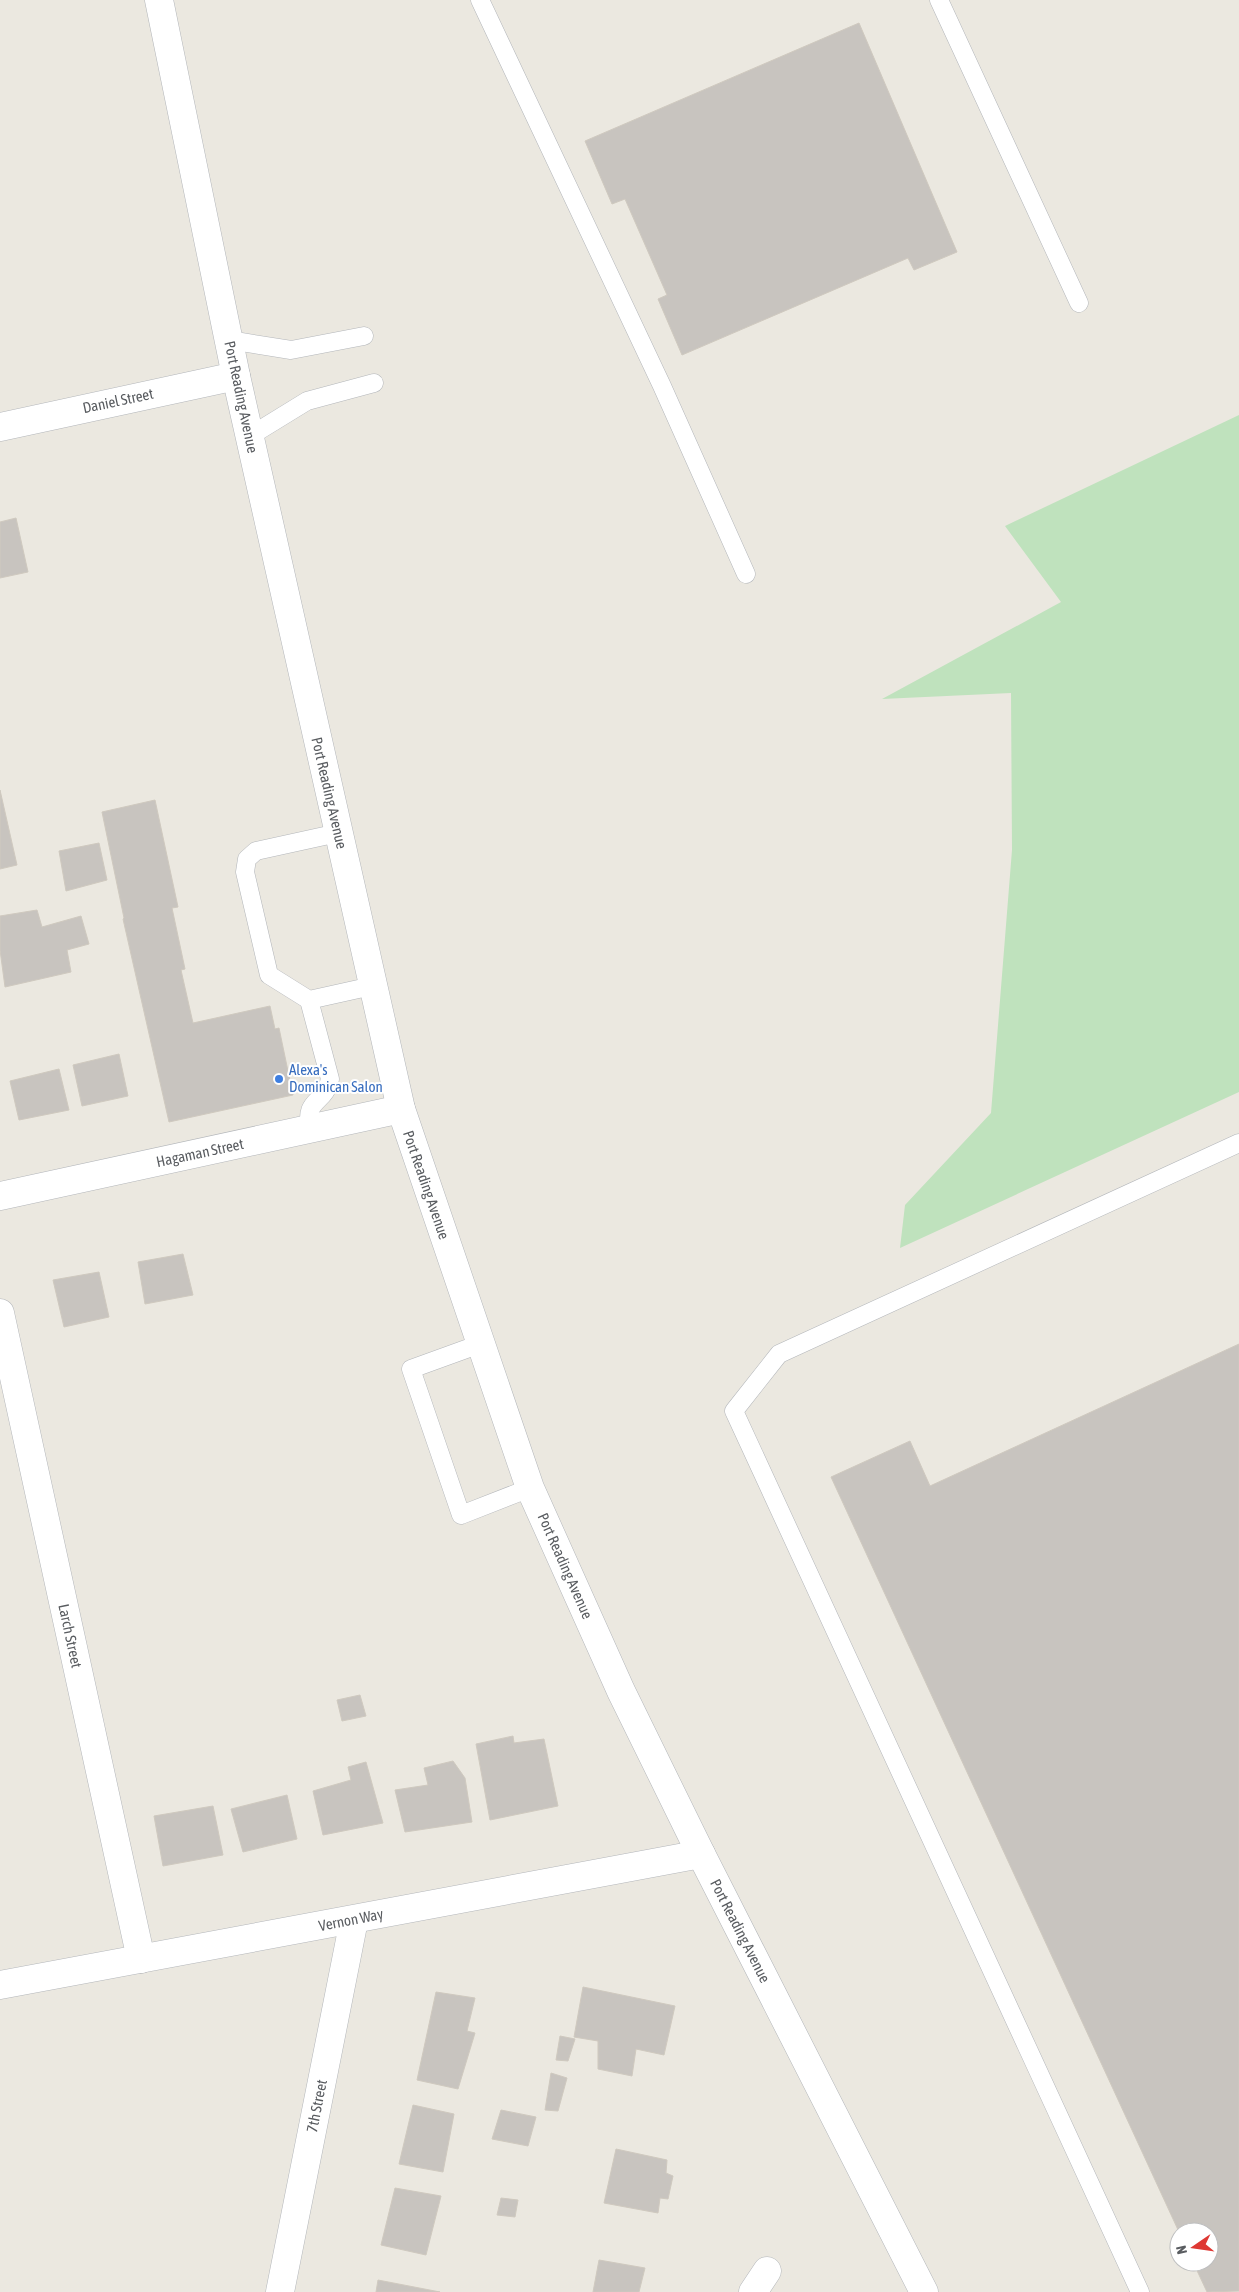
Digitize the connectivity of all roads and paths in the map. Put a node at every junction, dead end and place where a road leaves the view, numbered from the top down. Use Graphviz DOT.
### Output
graph roads {
  1 [pos="480,0"];
  2 [pos="939,0"];
  3 [pos="162,1"];
  4 [pos="1079,303"];
  5 [pos="364,336"];
  6 [pos="229,340"];
  7 [pos="236,376"];
  8 [pos="374,383"];
  9 [pos="0,427"];
  10 [pos="250,436"];
  11 [pos="746,574"];
  12 [pos="338,832"];
  13 [pos="372,986"];
  14 [pos="309,1000"];
  15 [pos="400,1109"];
  16 [pos="310,1129"];
  17 [pos="1239,1142"];
  18 [pos="0,1196"];
  19 [pos="0,1313"];
  20 [pos="480,1344"];
  21 [pos="530,1488"];
  22 [pos="701,1854"];
  23 [pos="354,1920"];
  24 [pos="141,1959"];
  25 [pos="0,1985"];
  26 [pos="280,2292"];
  27 [pos="924,2292"];
  28 [pos="1140,2292"];
  1 -- 11 [label="lane"];
  2 -- 4 [label="lane"];
  3 -- 6 [label="street, Port Reading Avenue"];
  5 -- 6 [label="lane"];
  6 -- 7 [label="street, Port Reading Avenue"];
  7 -- 9 [label="street, Daniel Street"];
  7 -- 10 [label="street, Port Reading Avenue"];
  8 -- 10 [label="lane"];
  10 -- 12 [label="street, Port Reading Avenue"];
  12 -- 13 [label="street, Port Reading Avenue"];
  12 -- 14 [label="lane"];
  13 -- 14 [label="lane"];
  13 -- 15 [label="street, Port Reading Avenue"];
  14 -- 16 [label="lane"];
  15 -- 16 [label="street, Hagaman Street"];
  15 -- 20 [label="street, Port Reading Avenue"];
  16 -- 18 [label="street, Hagaman Street"];
  17 -- 28 [label="lane"];
  19 -- 24 [label="street, Larch Street"];
  20 -- 21 [label="street, Port Reading Avenue"];
  20 -- 21 [label="lane"];
  21 -- 22 [label="street, Port Reading Avenue"];
  22 -- 23 [label="street, Vernon Way"];
  22 -- 27 [label="street, Port Reading Avenue"];
  23 -- 24 [label="street, Vernon Way"];
  23 -- 26 [label="street, 7th Street"];
  24 -- 25 [label="street, Vernon Way"];
}
